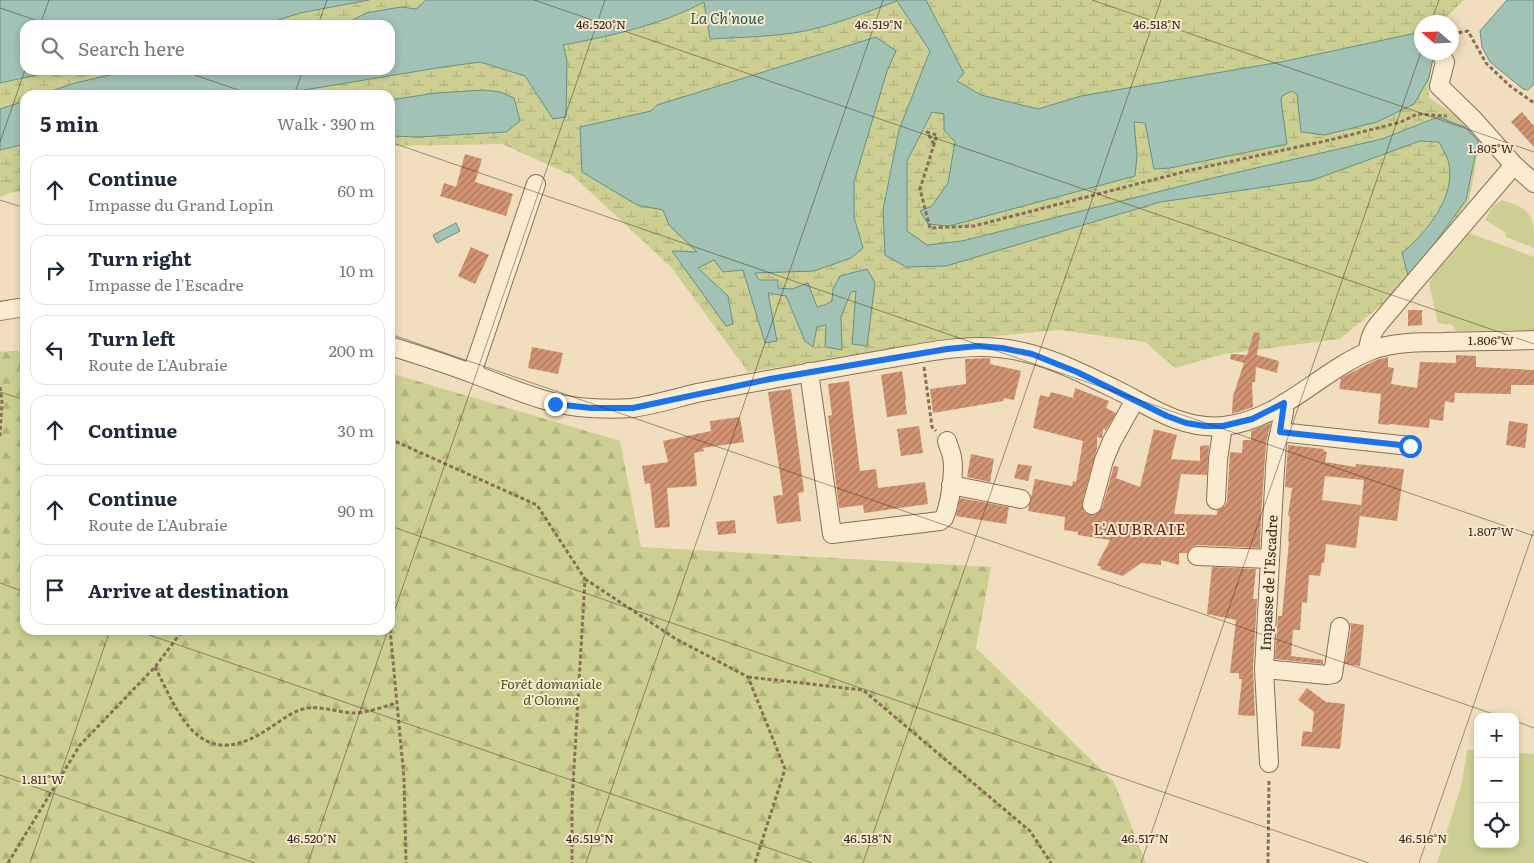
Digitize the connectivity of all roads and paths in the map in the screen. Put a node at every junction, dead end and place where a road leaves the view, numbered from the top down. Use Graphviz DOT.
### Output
graph roads {
  1 [pos="1459,33"];
  2 [pos="1443,60"];
  3 [pos="1534,103"];
  4 [pos="1473,119"];
  5 [pos="934,144"];
  6 [pos="1514,165"];
  7 [pos="1534,183"];
  8 [pos="536,184"];
  9 [pos="20,308"];
  10 [pos="0,311"];
  11 [pos="1534,340"];
  12 [pos="395,348"];
  13 [pos="1368,352"];
  14 [pos="923,362"];
  15 [pos="809,372"];
  16 [pos="472,373"];
  17 [pos="0,387"];
  18 [pos="1135,400"];
  19 [pos="1284,403"];
  20 [pos="1223,426"];
  21 [pos="1280,432"];
  22 [pos="0,436"];
  23 [pos="395,441"];
  24 [pos="947,442"];
  25 [pos="1410,446"];
  26 [pos="951,485"];
  27 [pos="1021,499"];
  28 [pos="1216,500"];
  29 [pos="1092,505"];
  30 [pos="1198,556"];
  31 [pos="1270,559"];
  32 [pos="585,579"];
  33 [pos="1340,627"];
  34 [pos="179,635"];
  35 [pos="391,635"];
  36 [pos="155,667"];
  37 [pos="1264,669"];
  38 [pos="748,677"];
  39 [pos="397,703"];
  40 [pos="1269,763"];
  41 [pos="8,863"];
  42 [pos="406,863"];
  43 [pos="572,863"];
  44 [pos="755,863"];
  45 [pos="1051,863"];
  46 [pos="1268,863"];
  1 -- 3 [label="path"];
  2 -- 4 [label="street"];
  4 -- 5 [label="path"];
  4 -- 6 [label="street"];
  6 -- 7 [label="street"];
  6 -- 13 [label="street"];
  8 -- 16 [label="street"];
  9 -- 10 [label="street"];
  11 -- 13 [label="street"];
  12 -- 16 [label="street"];
  13 -- 19 [label="street"];
  14 -- 24 [label="path"];
  15 -- 16 [label="street"];
  15 -- 18 [label="street"];
  15 -- 26 [label="street"];
  17 -- 22 [label="path"];
  18 -- 20 [label="street"];
  18 -- 29 [label="street"];
  19 -- 20 [label="street"];
  19 -- 21 [label="street, Impasse de l'Escadre"];
  20 -- 28 [label="street"];
  21 -- 25 [label="street"];
  21 -- 31 [label="street, Impasse de l'Escadre"];
  23 -- 32 [label="path"];
  24 -- 26 [label="street"];
  26 -- 27 [label="street"];
  30 -- 31 [label="street"];
  31 -- 37 [label="street, Impasse de l'Escadre"];
  32 -- 38 [label="path"];
  32 -- 43 [label="path"];
  33 -- 37 [label="street"];
  34 -- 36 [label="path"];
  35 -- 39 [label="path"];
  36 -- 39 [label="path"];
  36 -- 41 [label="path"];
  37 -- 40 [label="street, Impasse de l'Escadre"];
  38 -- 44 [label="path"];
  38 -- 45 [label="path"];
  39 -- 42 [label="path"];
  40 -- 46 [label="path"];
}
